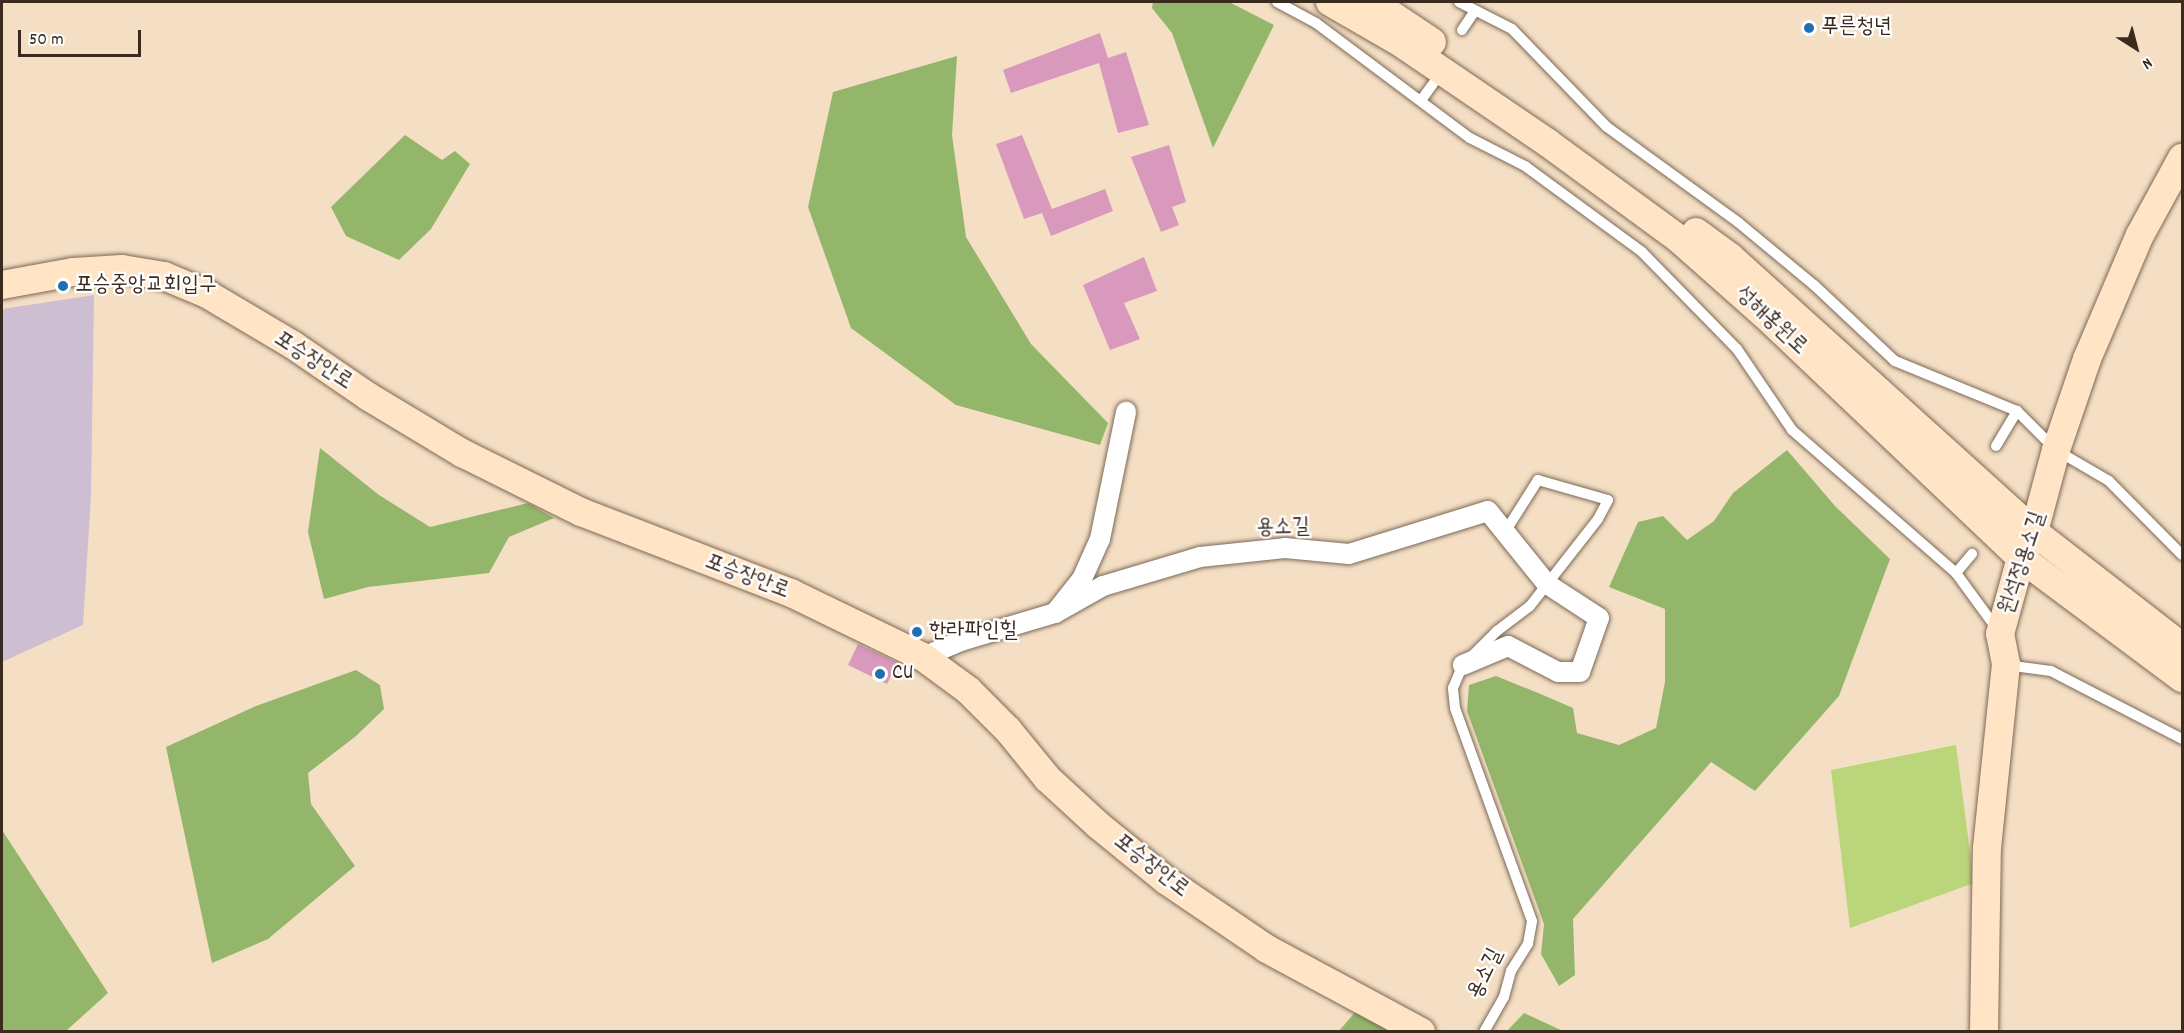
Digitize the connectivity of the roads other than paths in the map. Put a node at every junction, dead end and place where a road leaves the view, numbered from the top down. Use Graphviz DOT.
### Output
graph roads {
  1 [pos="1277,2"];
  2 [pos="1330,2"];
  3 [pos="1371,2"];
  4 [pos="1459,2"];
  5 [pos="1474,12"];
  6 [pos="1461,30"];
  7 [pos="1432,84"];
  8 [pos="1422,99"];
  9 [pos="2182,158"];
  10 [pos="2,285"];
  11 [pos="2017,411"];
  12 [pos="1126,412"];
  13 [pos="1996,446"];
  14 [pos="2056,450"];
  15 [pos="1505,532"];
  16 [pos="2034,532"];
  17 [pos="1972,554"];
  18 [pos="2182,555"];
  19 [pos="2021,558"];
  20 [pos="1956,573"];
  21 [pos="1547,584"];
  22 [pos="1055,613"];
  23 [pos="2000,634"];
  24 [pos="2182,647"];
  25 [pos="923,657"];
  26 [pos="2006,664"];
  27 [pos="1463,665"];
  28 [pos="2182,678"];
  29 [pos="2182,739"];
  30 [pos="1421,1032"];
  31 [pos="1484,1032"];
  32 [pos="1984,1032"];
  1 -- 8 [label="lane"];
  2 -- 19 [label="street, 성해홍원로"];
  3 -- 16 [label="street, 성해홍원로"];
  4 -- 5 [label="lane"];
  5 -- 6 [label="lane"];
  5 -- 11 [label="lane"];
  7 -- 8 [label="lane"];
  8 -- 20 [label="lane"];
  9 -- 14 [label="street, 원석정용소길"];
  10 -- 25 [label="street, 포승장안로"];
  11 -- 13 [label="lane"];
  11 -- 14 [label="lane"];
  12 -- 22 [label="street"];
  14 -- 16 [label="street, 원석정용소길"];
  14 -- 18 [label="lane"];
  15 -- 21 [label="street, 용소길"];
  15 -- 21 [label="lane, 용소길"];
  15 -- 22 [label="street, 용소길"];
  16 -- 19 [label="street, 원석정용소길"];
  16 -- 24 [label="street, 성해홍원로"];
  17 -- 20 [label="lane"];
  19 -- 23 [label="street, 원석정용소길"];
  19 -- 28 [label="street, 성해홍원로"];
  20 -- 23 [label="lane"];
  21 -- 27 [label="lane, 용소길"];
  21 -- 27 [label="street, 용소길"];
  22 -- 25 [label="street, 용소길"];
  23 -- 26 [label="street, 원석정용소길"];
  25 -- 30 [label="street, 포승장안로"];
  26 -- 29 [label="lane"];
  26 -- 32 [label="street, 원석정용소길"];
  27 -- 31 [label="lane, 용소길"];
}
